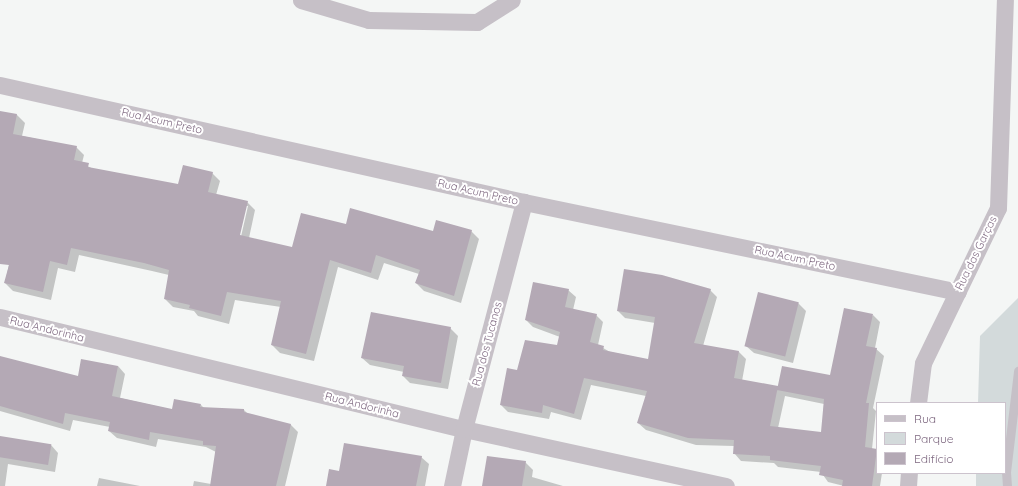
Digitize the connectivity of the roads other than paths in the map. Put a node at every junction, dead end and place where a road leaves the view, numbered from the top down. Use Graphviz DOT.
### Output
graph roads {
  1 [pos="301,0"];
  2 [pos="512,0"];
  3 [pos="1006,0"];
  4 [pos="0,85"];
  5 [pos="524,202"];
  6 [pos="958,292"];
  7 [pos="0,317"];
  8 [pos="1018,370"];
  9 [pos="918,402"];
  10 [pos="464,429"];
  11 [pos="909,474"];
  12 [pos="452,486"];
  13 [pos="726,486"];
  14 [pos="908,486"];
  15 [pos="1007,486"];
  1 -- 2 [label="street"];
  3 -- 6 [label="street, Rua das Garças"];
  4 -- 5 [label="street, Rua Acum Preto"];
  5 -- 6 [label="street, Rua Acum Preto"];
  5 -- 10 [label="street, Rua dos Tucanos"];
  6 -- 9 [label="street, Rua das Garças"];
  7 -- 10 [label="street, Rua Andorinha"];
  8 -- 15 [label="lane"];
  10 -- 12 [label="street, Rua dos Tucanos"];
  10 -- 13 [label="street, Rua Andorinha"];
  11 -- 14 [label="street"];
}
